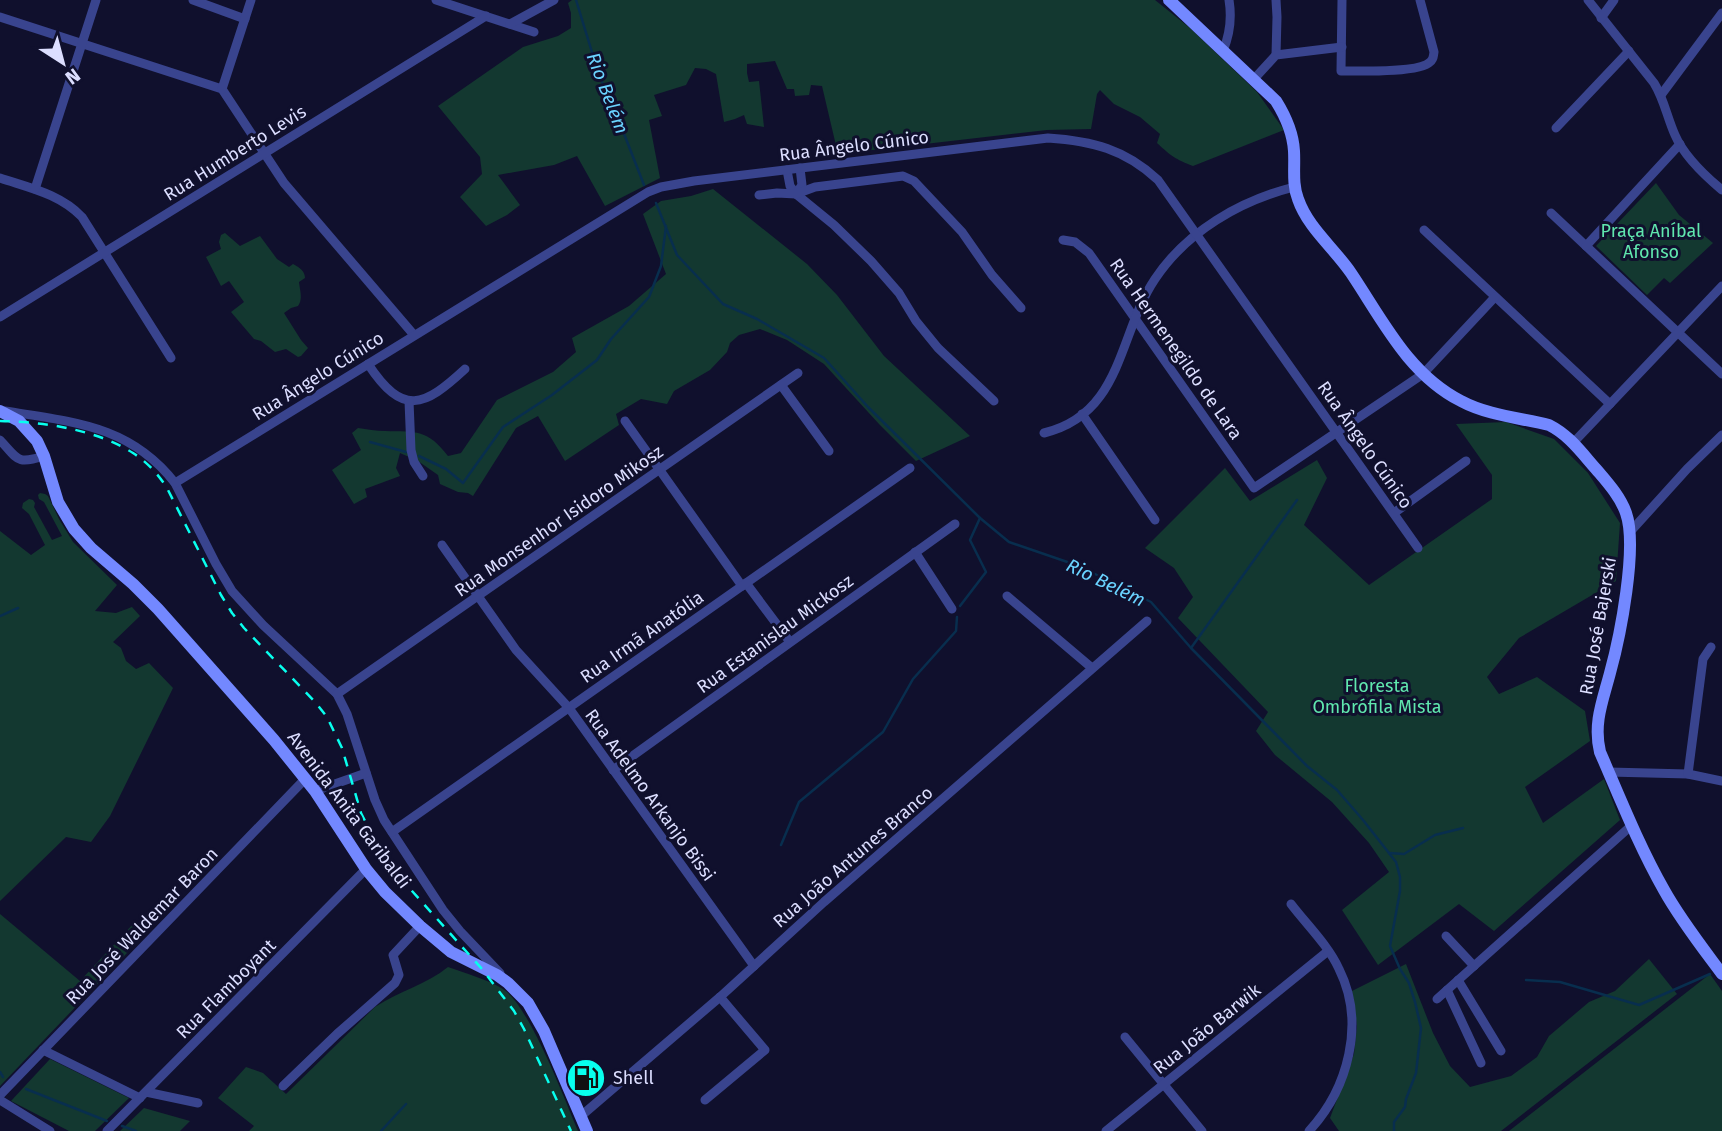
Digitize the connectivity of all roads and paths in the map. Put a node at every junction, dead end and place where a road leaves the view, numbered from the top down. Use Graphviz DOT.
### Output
graph roads {
  1 [pos="96,0"];
  2 [pos="193,0"];
  3 [pos="251,0"];
  4 [pos="436,0"];
  5 [pos="554,0"];
  6 [pos="1169,0"];
  7 [pos="1229,0"];
  8 [pos="1276,0"];
  9 [pos="1342,0"];
  10 [pos="1420,0"];
  11 [pos="1588,0"];
  12 [pos="1614,0"];
  13 [pos="467,5"];
  14 [pos="1722,13"];
  15 [pos="486,16"];
  16 [pos="0,17"];
  17 [pos="1601,18"];
  18 [pos="245,19"];
  19 [pos="510,24"];
  20 [pos="534,32"];
  21 [pos="82,44"];
  22 [pos="1342,47"];
  23 [pos="1223,51"];
  24 [pos="1629,51"];
  25 [pos="1273,59"];
  26 [pos="1254,79"];
  27 [pos="222,89"];
  28 [pos="1661,95"];
  29 [pos="1556,128"];
  30 [pos="1680,144"];
  31 [pos="264,154"];
  32 [pos="800,168"];
  33 [pos="787,170"];
  34 [pos="0,178"];
  35 [pos="1294,187"];
  36 [pos="35,189"];
  37 [pos="1722,190"];
  38 [pos="796,194"];
  39 [pos="759,195"];
  40 [pos="1550,213"];
  41 [pos="1424,230"];
  42 [pos="1197,234"];
  43 [pos="1063,240"];
  44 [pos="1586,246"];
  45 [pos="105,252"];
  46 [pos="1722,286"];
  47 [pos="1496,297"];
  48 [pos="1021,308"];
  49 [pos="0,317"];
  50 [pos="1135,318"];
  51 [pos="1678,332"];
  52 [pos="414,335"];
  53 [pos="171,358"];
  54 [pos="368,364"];
  55 [pos="466,369"];
  56 [pos="798,373"];
  57 [pos="1423,374"];
  58 [pos="1722,374"];
  59 [pos="782,385"];
  60 [pos="408,401"];
  61 [pos="994,401"];
  62 [pos="1610,404"];
  63 [pos="0,411"];
  64 [pos="1082,414"];
  65 [pos="625,421"];
  66 [pos="1336,432"];
  67 [pos="1044,433"];
  68 [pos="1722,435"];
  69 [pos="0,440"];
  70 [pos="1573,443"];
  71 [pos="830,451"];
  72 [pos="44,456"];
  73 [pos="1466,461"];
  74 [pos="910,468"];
  75 [pos="660,470"];
  76 [pos="423,476"];
  77 [pos="175,483"];
  78 [pos="1394,513"];
  79 [pos="1155,520"];
  80 [pos="955,524"];
  81 [pos="1630,532"];
  82 [pos="442,545"];
  83 [pos="1418,548"];
  84 [pos="915,552"];
  85 [pos="744,585"];
  86 [pos="478,596"];
  87 [pos="1007,596"];
  88 [pos="952,609"];
  89 [pos="1147,621"];
  90 [pos="790,642"];
  91 [pos="1711,648"];
  92 [pos="1092,668"];
  93 [pos="337,694"];
  94 [pos="569,708"];
  95 [pos="613,770"];
  96 [pos="366,772"];
  97 [pos="1609,772"];
  98 [pos="1688,774"];
  99 [pos="306,779"];
  100 [pos="1722,781"];
  101 [pos="315,791"];
  102 [pos="1632,825"];
  103 [pos="391,832"];
  104 [pos="366,869"];
  105 [pos="1291,904"];
  106 [pos="420,926"];
  107 [pos="1446,936"];
  108 [pos="1328,951"];
  109 [pos="754,966"];
  110 [pos="1474,966"];
  111 [pos="1721,971"];
  112 [pos="1458,979"];
  113 [pos="508,983"];
  114 [pos="1447,990"];
  115 [pos="720,997"];
  116 [pos="1437,999"];
  117 [pos="1125,1037"];
  118 [pos="43,1050"];
  119 [pos="1501,1051"];
  120 [pos="1482,1063"];
  121 [pos="1163,1084"];
  122 [pos="283,1086"];
  123 [pos="0,1095"];
  124 [pos="143,1095"];
  125 [pos="0,1100"];
  126 [pos="705,1100"];
  127 [pos="198,1103"];
  128 [pos="581,1116"];
  129 [pos="50,1131"];
  130 [pos="107,1131"];
  131 [pos="587,1131"];
  132 [pos="1105,1131"];
  133 [pos="1202,1131"];
  134 [pos="1309,1131"];
  1 -- 21 [label="street"];
  2 -- 18 [label="street"];
  3 -- 18 [label="street"];
  4 -- 13 [label="street"];
  5 -- 19 [label="street"];
  6 -- 23 [label="main road, Rua José Bajerski"];
  7 -- 23 [label="street"];
  8 -- 25 [label="street"];
  9 -- 22 [label="street"];
  10 -- 22 [label="street"];
  11 -- 17 [label="street"];
  12 -- 17 [label="street"];
  13 -- 15 [label="street"];
  14 -- 28 [label="street"];
  15 -- 19 [label="street"];
  15 -- 31 [label="street, Rua Humberto Levis"];
  16 -- 21 [label="street"];
  17 -- 24 [label="street"];
  18 -- 27 [label="street"];
  19 -- 20 [label="street"];
  21 -- 27 [label="street"];
  21 -- 36 [label="street"];
  22 -- 25 [label="street"];
  23 -- 26 [label="main road, Rua José Bajerski"];
  24 -- 28 [label="street"];
  24 -- 29 [label="street"];
  25 -- 26 [label="street"];
  26 -- 35 [label="main road, Rua José Bajerski"];
  27 -- 31 [label="street"];
  28 -- 30 [label="street"];
  30 -- 37 [label="street"];
  30 -- 44 [label="street"];
  31 -- 45 [label="street, Rua Humberto Levis"];
  31 -- 52 [label="street"];
  32 -- 33 [label="street, Rua Ângelo Cúnico"];
  32 -- 38 [label="street"];
  32 -- 42 [label="street, Rua Ângelo Cúnico"];
  33 -- 38 [label="street"];
  33 -- 52 [label="street, Rua Ângelo Cúnico"];
  34 -- 36 [label="street"];
  35 -- 42 [label="street"];
  35 -- 57 [label="main road, Rua José Bajerski"];
  36 -- 45 [label="street"];
  38 -- 39 [label="street"];
  38 -- 48 [label="street"];
  38 -- 61 [label="street"];
  40 -- 44 [label="street"];
  41 -- 47 [label="street"];
  42 -- 50 [label="street"];
  42 -- 66 [label="street, Rua Ângelo Cúnico"];
  43 -- 50 [label="street, Rua Hermenegildo de Lara"];
  44 -- 51 [label="street"];
  45 -- 49 [label="street, Rua Humberto Levis"];
  45 -- 53 [label="street"];
  46 -- 51 [label="street"];
  47 -- 57 [label="street"];
  47 -- 62 [label="street"];
  50 -- 64 [label="street"];
  50 -- 66 [label="street, Rua Hermenegildo de Lara"];
  51 -- 58 [label="street"];
  51 -- 62 [label="street"];
  52 -- 54 [label="street, Rua Ângelo Cúnico"];
  54 -- 60 [label="street"];
  54 -- 77 [label="street, Rua Ângelo Cúnico"];
  55 -- 60 [label="street"];
  56 -- 59 [label="street, Rua Monsenhor Isidoro Mikosz"];
  57 -- 66 [label="street"];
  57 -- 70 [label="main road, Rua José Bajerski"];
  59 -- 71 [label="street"];
  59 -- 75 [label="street, Rua Monsenhor Isidoro Mikosz"];
  60 -- 76 [label="street"];
  62 -- 70 [label="street"];
  63 -- 72 [label="main road, Avenida Anita Garibaldi"];
  63 -- 77 [label="street"];
  64 -- 67 [label="street"];
  64 -- 79 [label="street"];
  65 -- 75 [label="street"];
  66 -- 78 [label="street, Rua Ângelo Cúnico"];
  68 -- 81 [label="street"];
  69 -- 72 [label="street"];
  70 -- 81 [label="main road, Rua José Bajerski"];
  72 -- 99 [label="main road, Avenida Anita Garibaldi"];
  73 -- 78 [label="street"];
  74 -- 85 [label="street, Rua Irmã Anatólia"];
  75 -- 85 [label="street"];
  75 -- 86 [label="street, Rua Monsenhor Isidoro Mikosz"];
  77 -- 93 [label="street"];
  78 -- 83 [label="street, Rua Ângelo Cúnico"];
  80 -- 84 [label="street, Rua Estanislau Mickosz"];
  81 -- 97 [label="main road, Rua José Bajerski"];
  82 -- 86 [label="street, Rua Adelmo Arkanjo Bissi"];
  84 -- 88 [label="street"];
  84 -- 90 [label="street, Rua Estanislau Mickosz"];
  85 -- 90 [label="street"];
  85 -- 94 [label="street, Rua Irmã Anatólia"];
  86 -- 93 [label="street, Rua Monsenhor Isidoro Mikosz"];
  86 -- 94 [label="street, Rua Adelmo Arkanjo Bissi"];
  87 -- 92 [label="street"];
  89 -- 92 [label="street, Rua João Antunes Branco"];
  90 -- 95 [label="street, Rua Estanislau Mickosz"];
  91 -- 98 [label="street"];
  92 -- 109 [label="street, Rua João Antunes Branco"];
  93 -- 96 [label="street"];
  94 -- 95 [label="street, Rua Adelmo Arkanjo Bissi"];
  94 -- 103 [label="street, Rua Irmã Anatólia"];
  95 -- 109 [label="street, Rua Adelmo Arkanjo Bissi"];
  96 -- 101 [label="street"];
  96 -- 103 [label="street"];
  97 -- 98 [label="street"];
  97 -- 102 [label="main road, Rua José Bajerski"];
  98 -- 100 [label="street"];
  99 -- 101 [label="main road, Avenida Anita Garibaldi"];
  99 -- 118 [label="street, Rua José Waldemar Baron"];
  101 -- 104 [label="main road, Avenida Anita Garibaldi"];
  102 -- 110 [label="street"];
  102 -- 111 [label="main road, Rua José Bajerski"];
  103 -- 113 [label="street"];
  104 -- 106 [label="main road, Avenida Anita Garibaldi"];
  104 -- 124 [label="street, Rua Flamboyant"];
  105 -- 108 [label="street"];
  106 -- 113 [label="main road, Avenida Anita Garibaldi"];
  106 -- 122 [label="street"];
  107 -- 110 [label="street"];
  108 -- 121 [label="street, Rua João Barwik"];
  108 -- 134 [label="street"];
  109 -- 115 [label="street, Rua João Antunes Branco"];
  110 -- 112 [label="street"];
  112 -- 114 [label="street"];
  112 -- 119 [label="street"];
  113 -- 128 [label="main road, Avenida Anita Garibaldi"];
  114 -- 116 [label="street"];
  114 -- 120 [label="street"];
  115 -- 126 [label="street"];
  115 -- 128 [label="street, Rua João Antunes Branco"];
  117 -- 121 [label="street"];
  118 -- 123 [label="street, Rua José Waldemar Baron"];
  118 -- 124 [label="street"];
  121 -- 132 [label="street, Rua João Barwik"];
  121 -- 133 [label="street"];
  124 -- 127 [label="street"];
  124 -- 130 [label="street, Rua Flamboyant"];
  125 -- 129 [label="street"];
  128 -- 131 [label="main road, Avenida Anita Garibaldi"];
}
